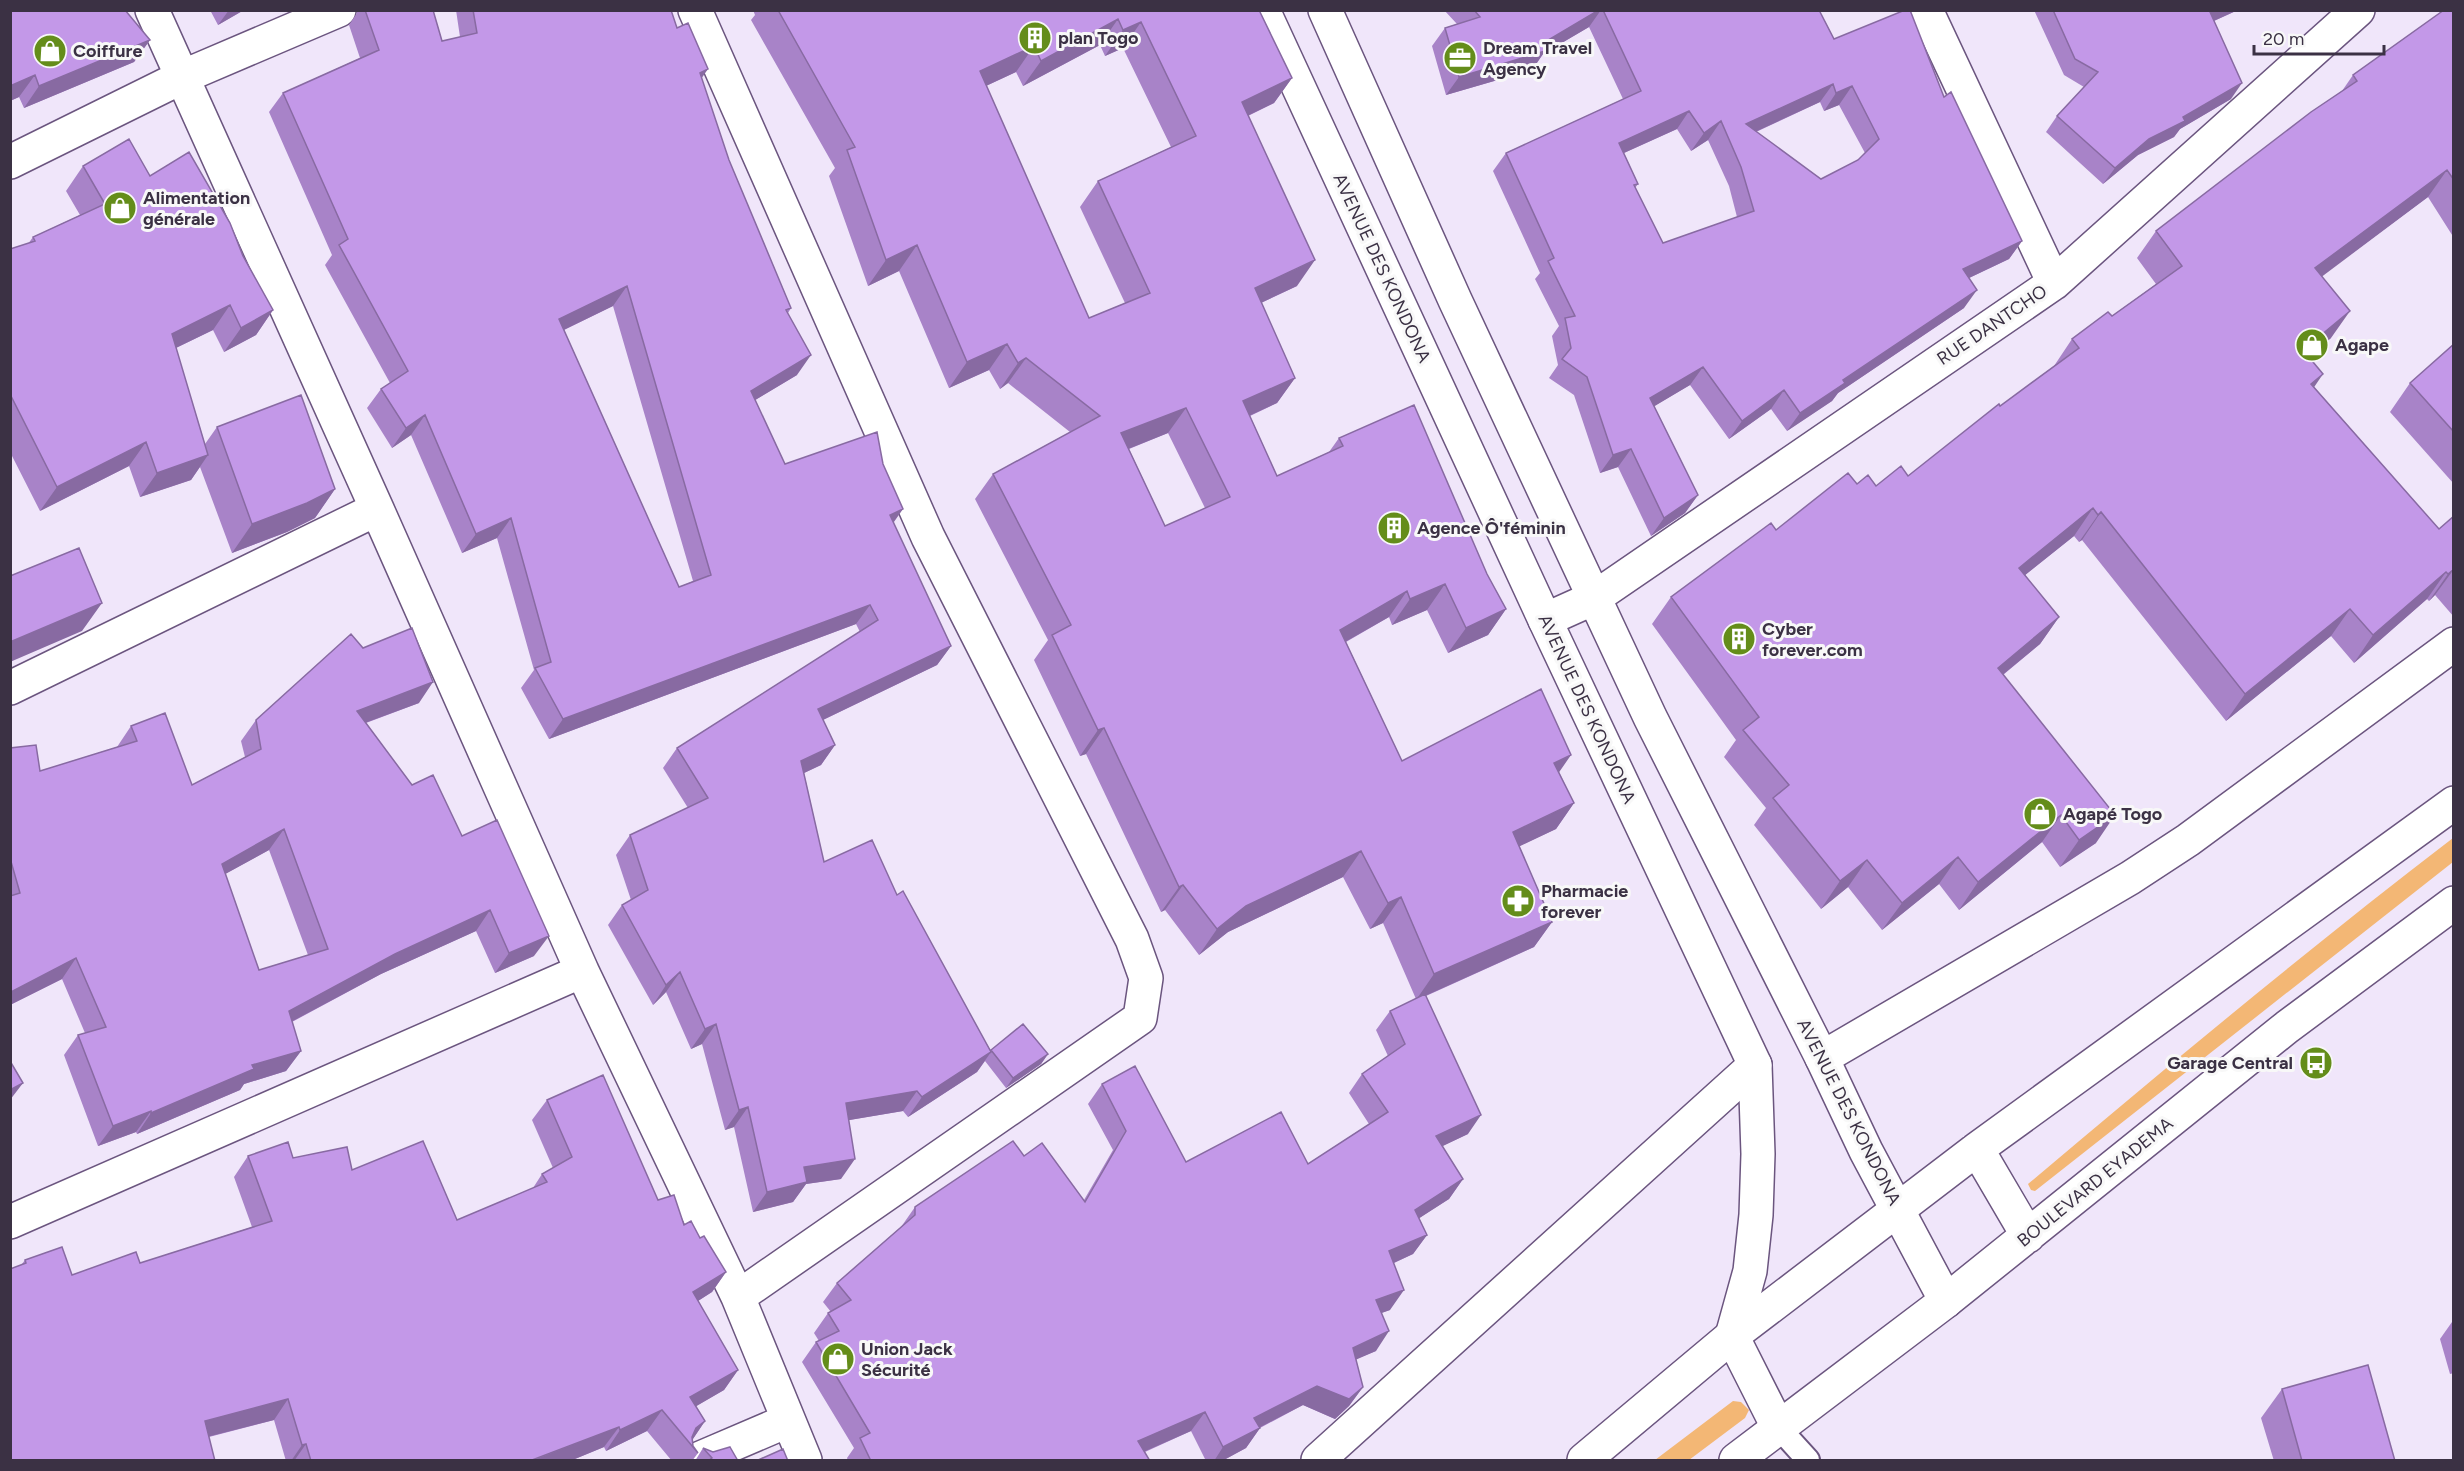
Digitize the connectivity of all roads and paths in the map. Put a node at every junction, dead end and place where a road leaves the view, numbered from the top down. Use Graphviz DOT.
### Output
graph roads {
  1 [pos="152,10"];
  2 [pos="339,10"];
  3 [pos="695,10"];
  4 [pos="1263,10"];
  5 [pos="1325,10"];
  6 [pos="1926,10"];
  7 [pos="2358,10"];
  8 [pos="182,77"];
  9 [pos="10,162"];
  10 [pos="2054,283"];
  11 [pos="377,509"];
  12 [pos="1594,598"];
  13 [pos="1545,620"];
  14 [pos="2454,644"];
  15 [pos="10,688"];
  16 [pos="2454,803"];
  17 [pos="2454,903"];
  18 [pos="582,971"];
  19 [pos="1822,1058"];
  20 [pos="1755,1065"];
  21 [pos="1977,1149"];
  22 [pos="1898,1209"];
  23 [pos="10,1222"];
  24 [pos="2028,1236"];
  25 [pos="738,1297"];
  26 [pos="1946,1300"];
  27 [pos="1732,1336"];
  28 [pos="787,1420"];
  29 [pos="1778,1426"];
  30 [pos="696,1461"];
  31 [pos="805,1461"];
  32 [pos="1318,1461"];
  33 [pos="1584,1461"];
  34 [pos="1736,1461"];
  35 [pos="1808,1461"];
  1 -- 8 [label="main road"];
  2 -- 8 [label="main road"];
  3 -- 25 [label="main road"];
  4 -- 13 [label="main road, AVENUE DES KONDONA"];
  5 -- 12 [label="main road, AVENUE DES KONDONA"];
  6 -- 10 [label="main road"];
  7 -- 10 [label="main road, RUE DANTCHO"];
  8 -- 9 [label="main road"];
  8 -- 11 [label="main road"];
  10 -- 12 [label="main road, RUE DANTCHO"];
  11 -- 15 [label="main road"];
  11 -- 18 [label="main road"];
  12 -- 13 [label="main road, RUE DANTCHO"];
  12 -- 19 [label="main road, AVENUE DES KONDONA"];
  13 -- 20 [label="main road, AVENUE DES KONDONA"];
  14 -- 19 [label="main road"];
  16 -- 21 [label="main road"];
  17 -- 24 [label="main road, BOULEVARD EYADEMA"];
  18 -- 23 [label="main road"];
  18 -- 25 [label="main road"];
  19 -- 22 [label="main road, AVENUE DES KONDONA"];
  20 -- 27 [label="main road, AVENUE DES KONDONA"];
  20 -- 32 [label="main road"];
  21 -- 22 [label="main road"];
  21 -- 24 [label="main road"];
  22 -- 26 [label="main road, AVENUE DES KONDONA"];
  22 -- 27 [label="main road"];
  24 -- 26 [label="main road, BOULEVARD EYADEMA"];
  25 -- 28 [label="main road"];
  26 -- 29 [label="main road, BOULEVARD EYADEMA"];
  27 -- 29 [label="main road"];
  27 -- 33 [label="main road"];
  28 -- 30 [label="main road"];
  28 -- 31 [label="main road"];
  29 -- 34 [label="main road, BOULEVARD EYADEMA"];
  29 -- 35 [label="lane"];
}
